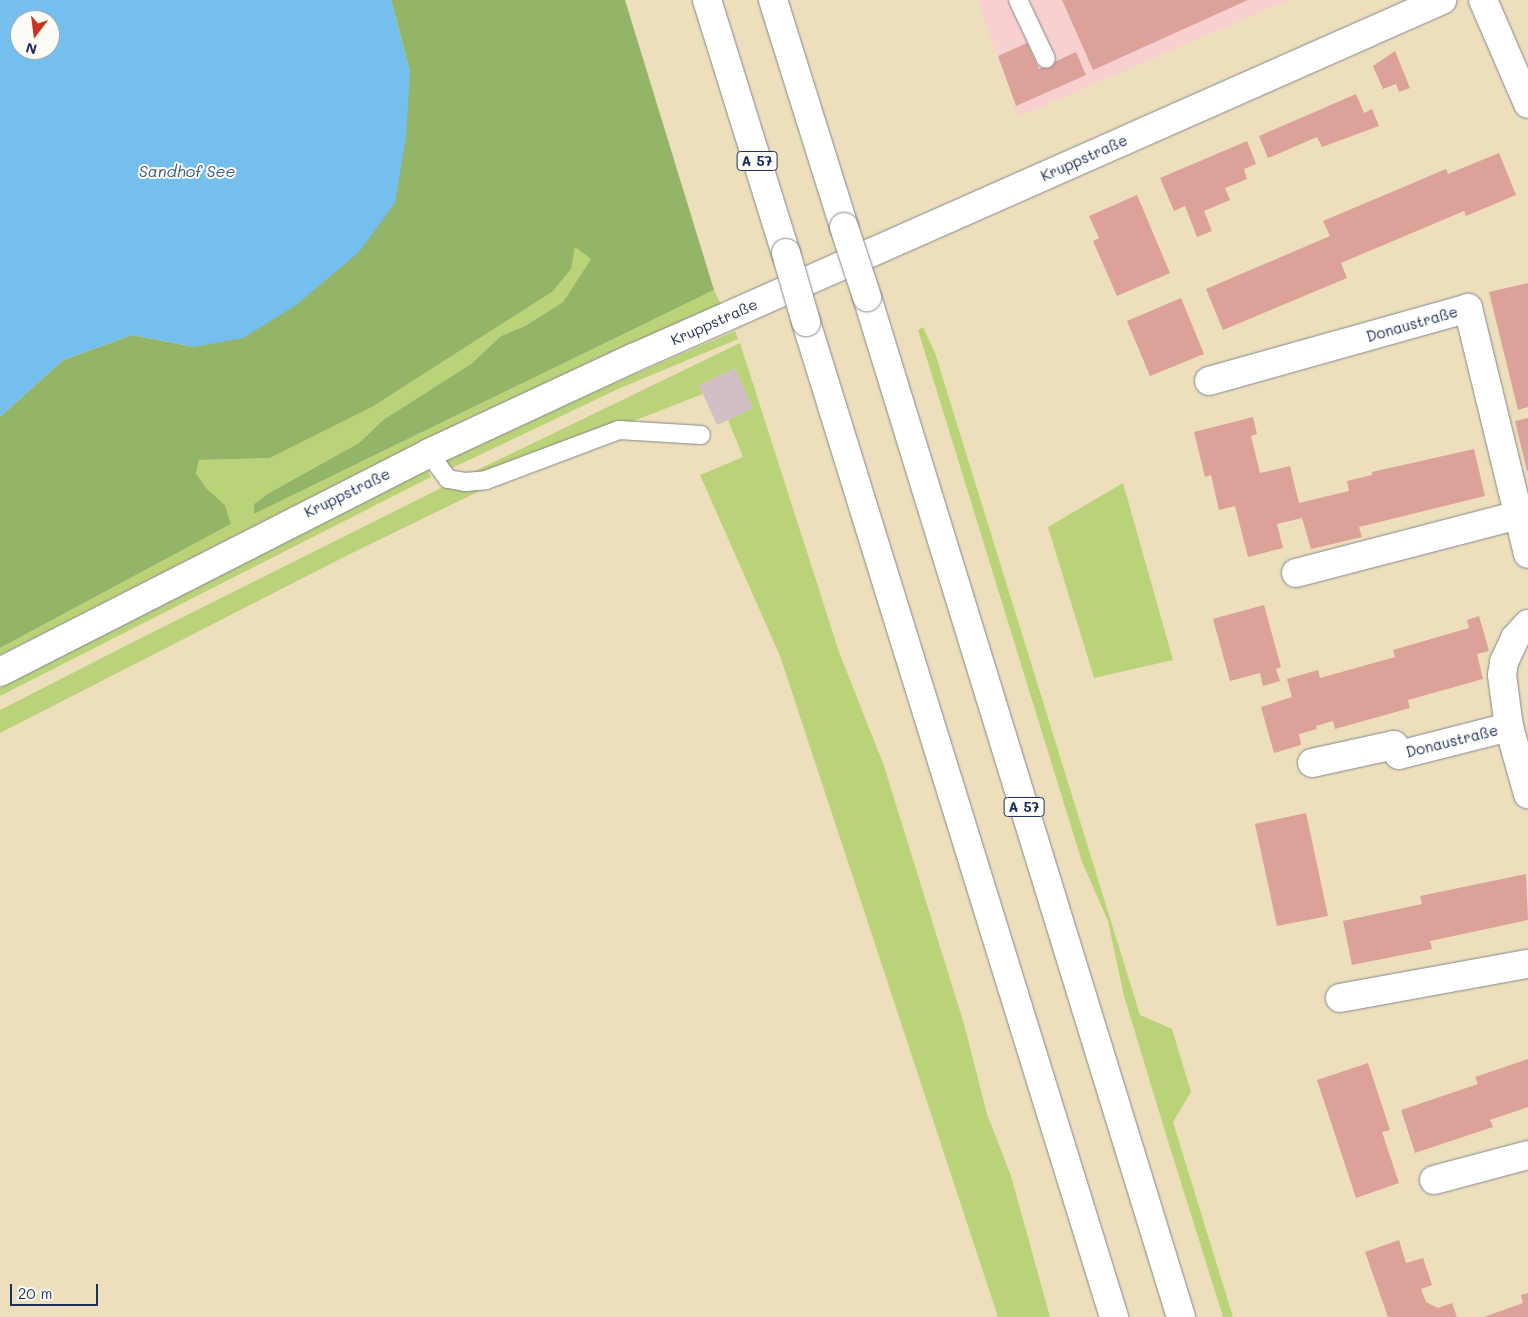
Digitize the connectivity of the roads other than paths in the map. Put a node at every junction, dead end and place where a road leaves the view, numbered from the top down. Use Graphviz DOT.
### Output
graph roads {
  1 [pos="707,0"];
  2 [pos="773,0"];
  3 [pos="1018,0"];
  4 [pos="1442,0"];
  5 [pos="1483,0"];
  6 [pos="1046,59"];
  7 [pos="1528,104"];
  8 [pos="1209,381"];
  9 [pos="701,435"];
  10 [pos="429,453"];
  11 [pos="1519,515"];
  12 [pos="1528,554"];
  13 [pos="1296,574"];
  14 [pos="1528,624"];
  15 [pos="0,672"];
  16 [pos="1509,727"];
  17 [pos="1312,763"];
  18 [pos="1528,794"];
  19 [pos="1528,964"];
  20 [pos="1340,998"];
  21 [pos="1528,1155"];
  22 [pos="1434,1180"];
  23 [pos="1114,1317"];
  24 [pos="1181,1317"];
  1 -- 23 [label="main road, A 57, bridge"];
  2 -- 24 [label="main road, A 57, bridge"];
  3 -- 6 [label="lane"];
  4 -- 10 [label="main road, Kruppstraße"];
  5 -- 7 [label="main road"];
  8 -- 11 [label="main road, Donaustraße"];
  9 -- 10 [label="lane"];
  10 -- 15 [label="main road, Kruppstraße"];
  11 -- 12 [label="main road, Donaustraße"];
  11 -- 13 [label="main road"];
  14 -- 16 [label="main road, Donaustraße"];
  16 -- 17 [label="main road, Donaustraße"];
  16 -- 18 [label="main road, Donaustraße"];
  19 -- 20 [label="main road"];
  21 -- 22 [label="main road"];
}
